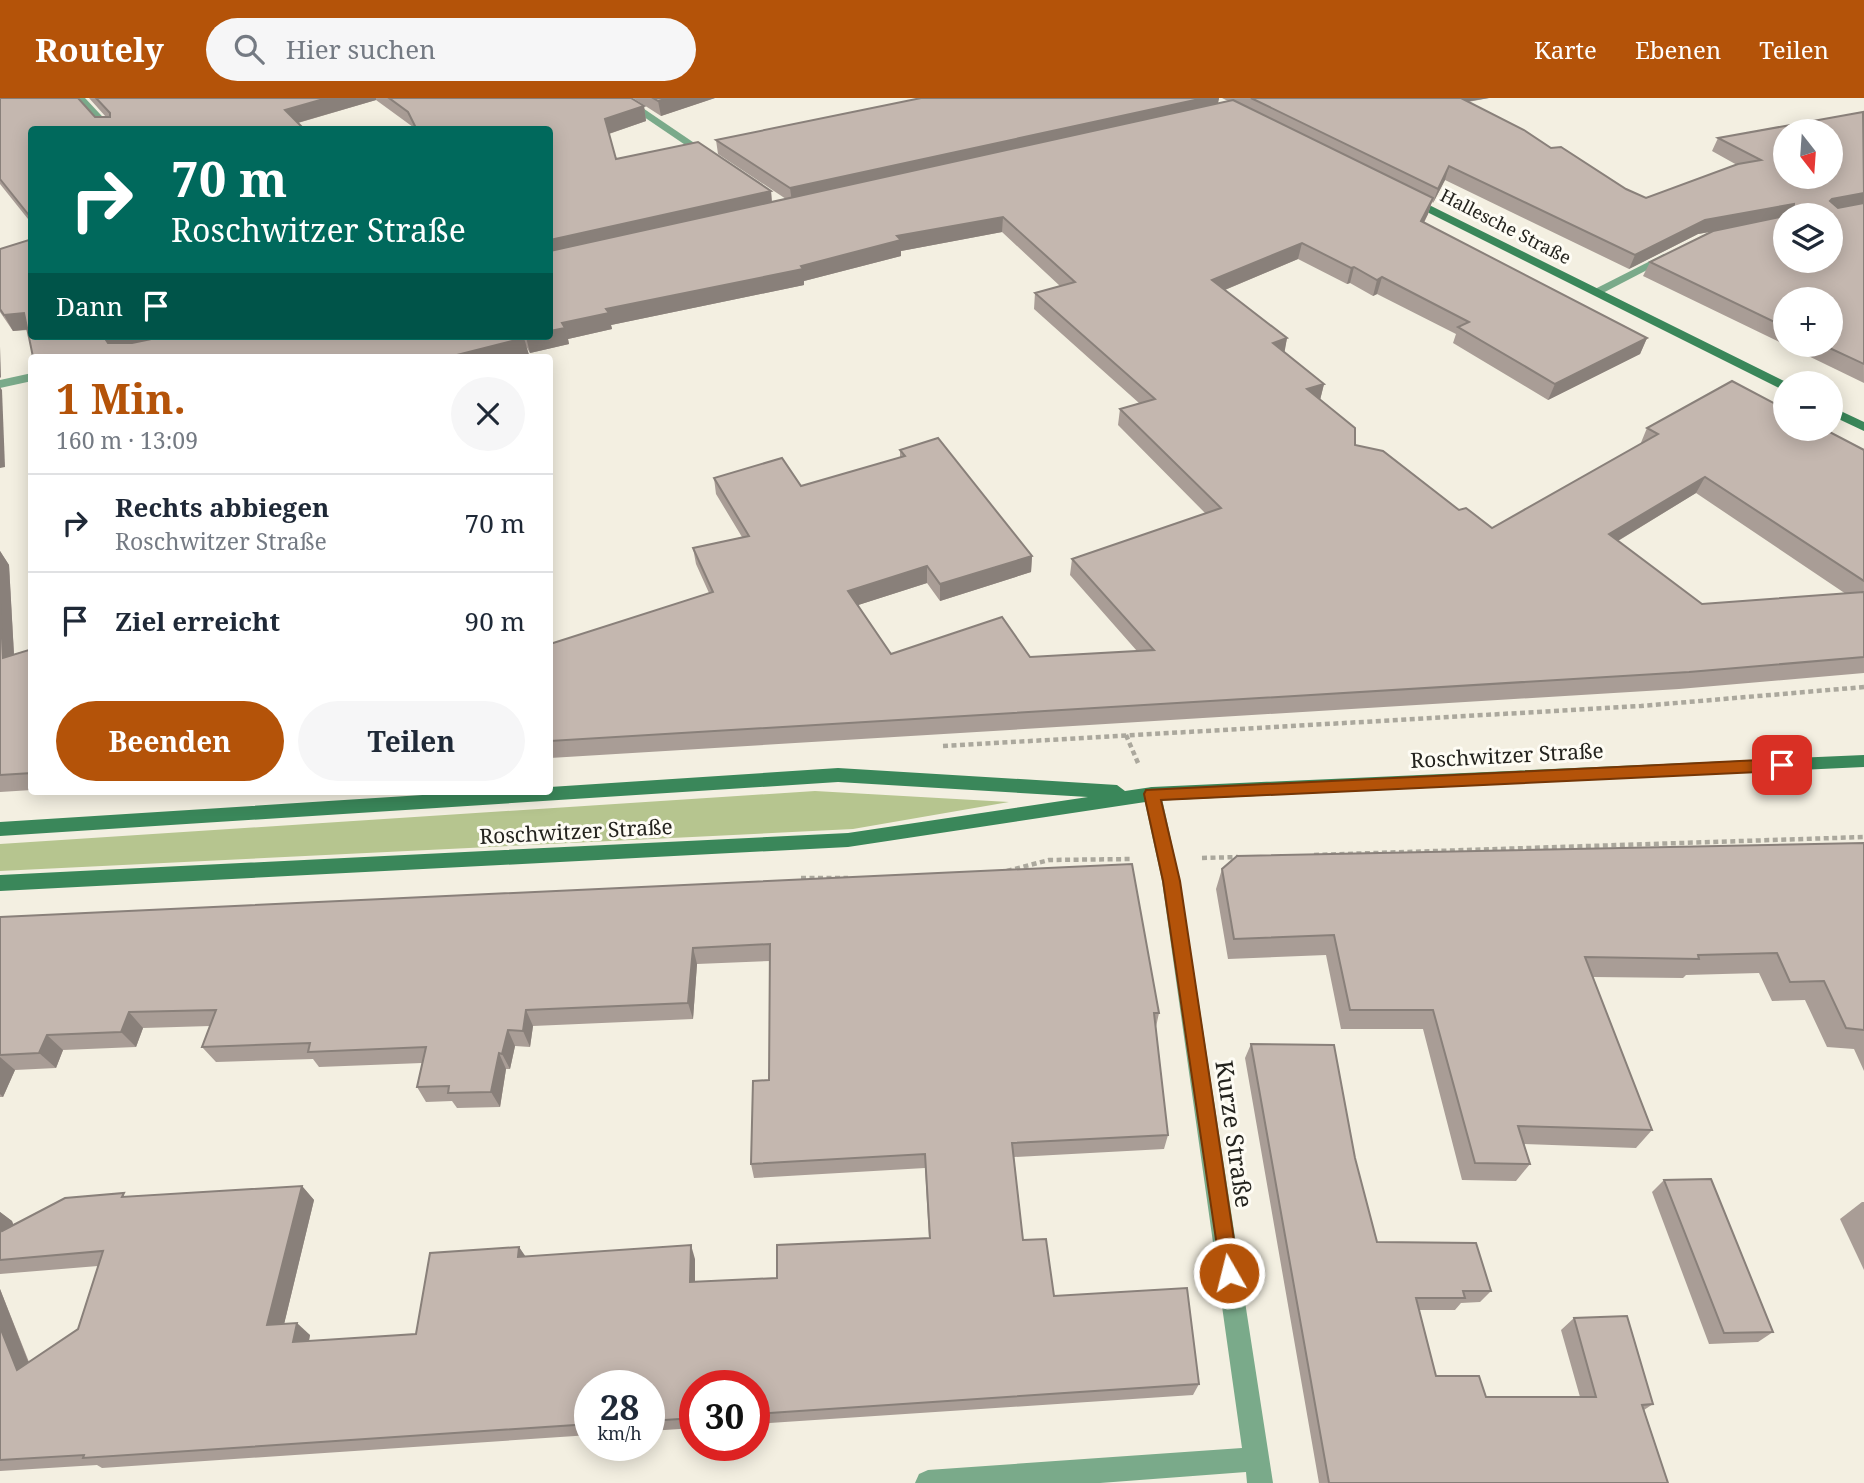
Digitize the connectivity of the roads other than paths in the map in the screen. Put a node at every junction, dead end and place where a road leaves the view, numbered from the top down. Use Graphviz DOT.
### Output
graph roads {
  1 [pos="80,98"];
  2 [pos="621,98"];
  3 [pos="106,126"];
  4 [pos="722,164"];
  5 [pos="1395,192"];
  6 [pos="1681,250"];
  7 [pos="1595,292"];
  8 [pos="28,378"];
  9 [pos="1773,381"];
  10 [pos="0,384"];
  11 [pos="1843,416"];
  12 [pos="1864,427"];
  13 [pos="1864,761"];
  14 [pos="553,793"];
  15 [pos="1152,794"];
  16 [pos="528,795"];
  17 [pos="0,829"];
  18 [pos="0,883"];
  19 [pos="1258,1471"];
  20 [pos="928,1483"];
  1 -- 3 [label="street"];
  2 -- 4 [label="street"];
  5 -- 7 [label="main road, Hallesche Straße"];
  6 -- 7 [label="street"];
  7 -- 9 [label="main road, Hallesche Straße"];
  8 -- 10 [label="street"];
  11 -- 12 [label="main road"];
  13 -- 15 [label="main road, Roschwitzer Straße"];
  14 -- 15 [label="main road, Roschwitzer Straße"];
  15 -- 18 [label="main road, Roschwitzer Straße"];
  15 -- 19 [label="street, Kurze Straße"];
  16 -- 17 [label="main road, Roschwitzer Straße"];
  19 -- 20 [label="street"];
}
